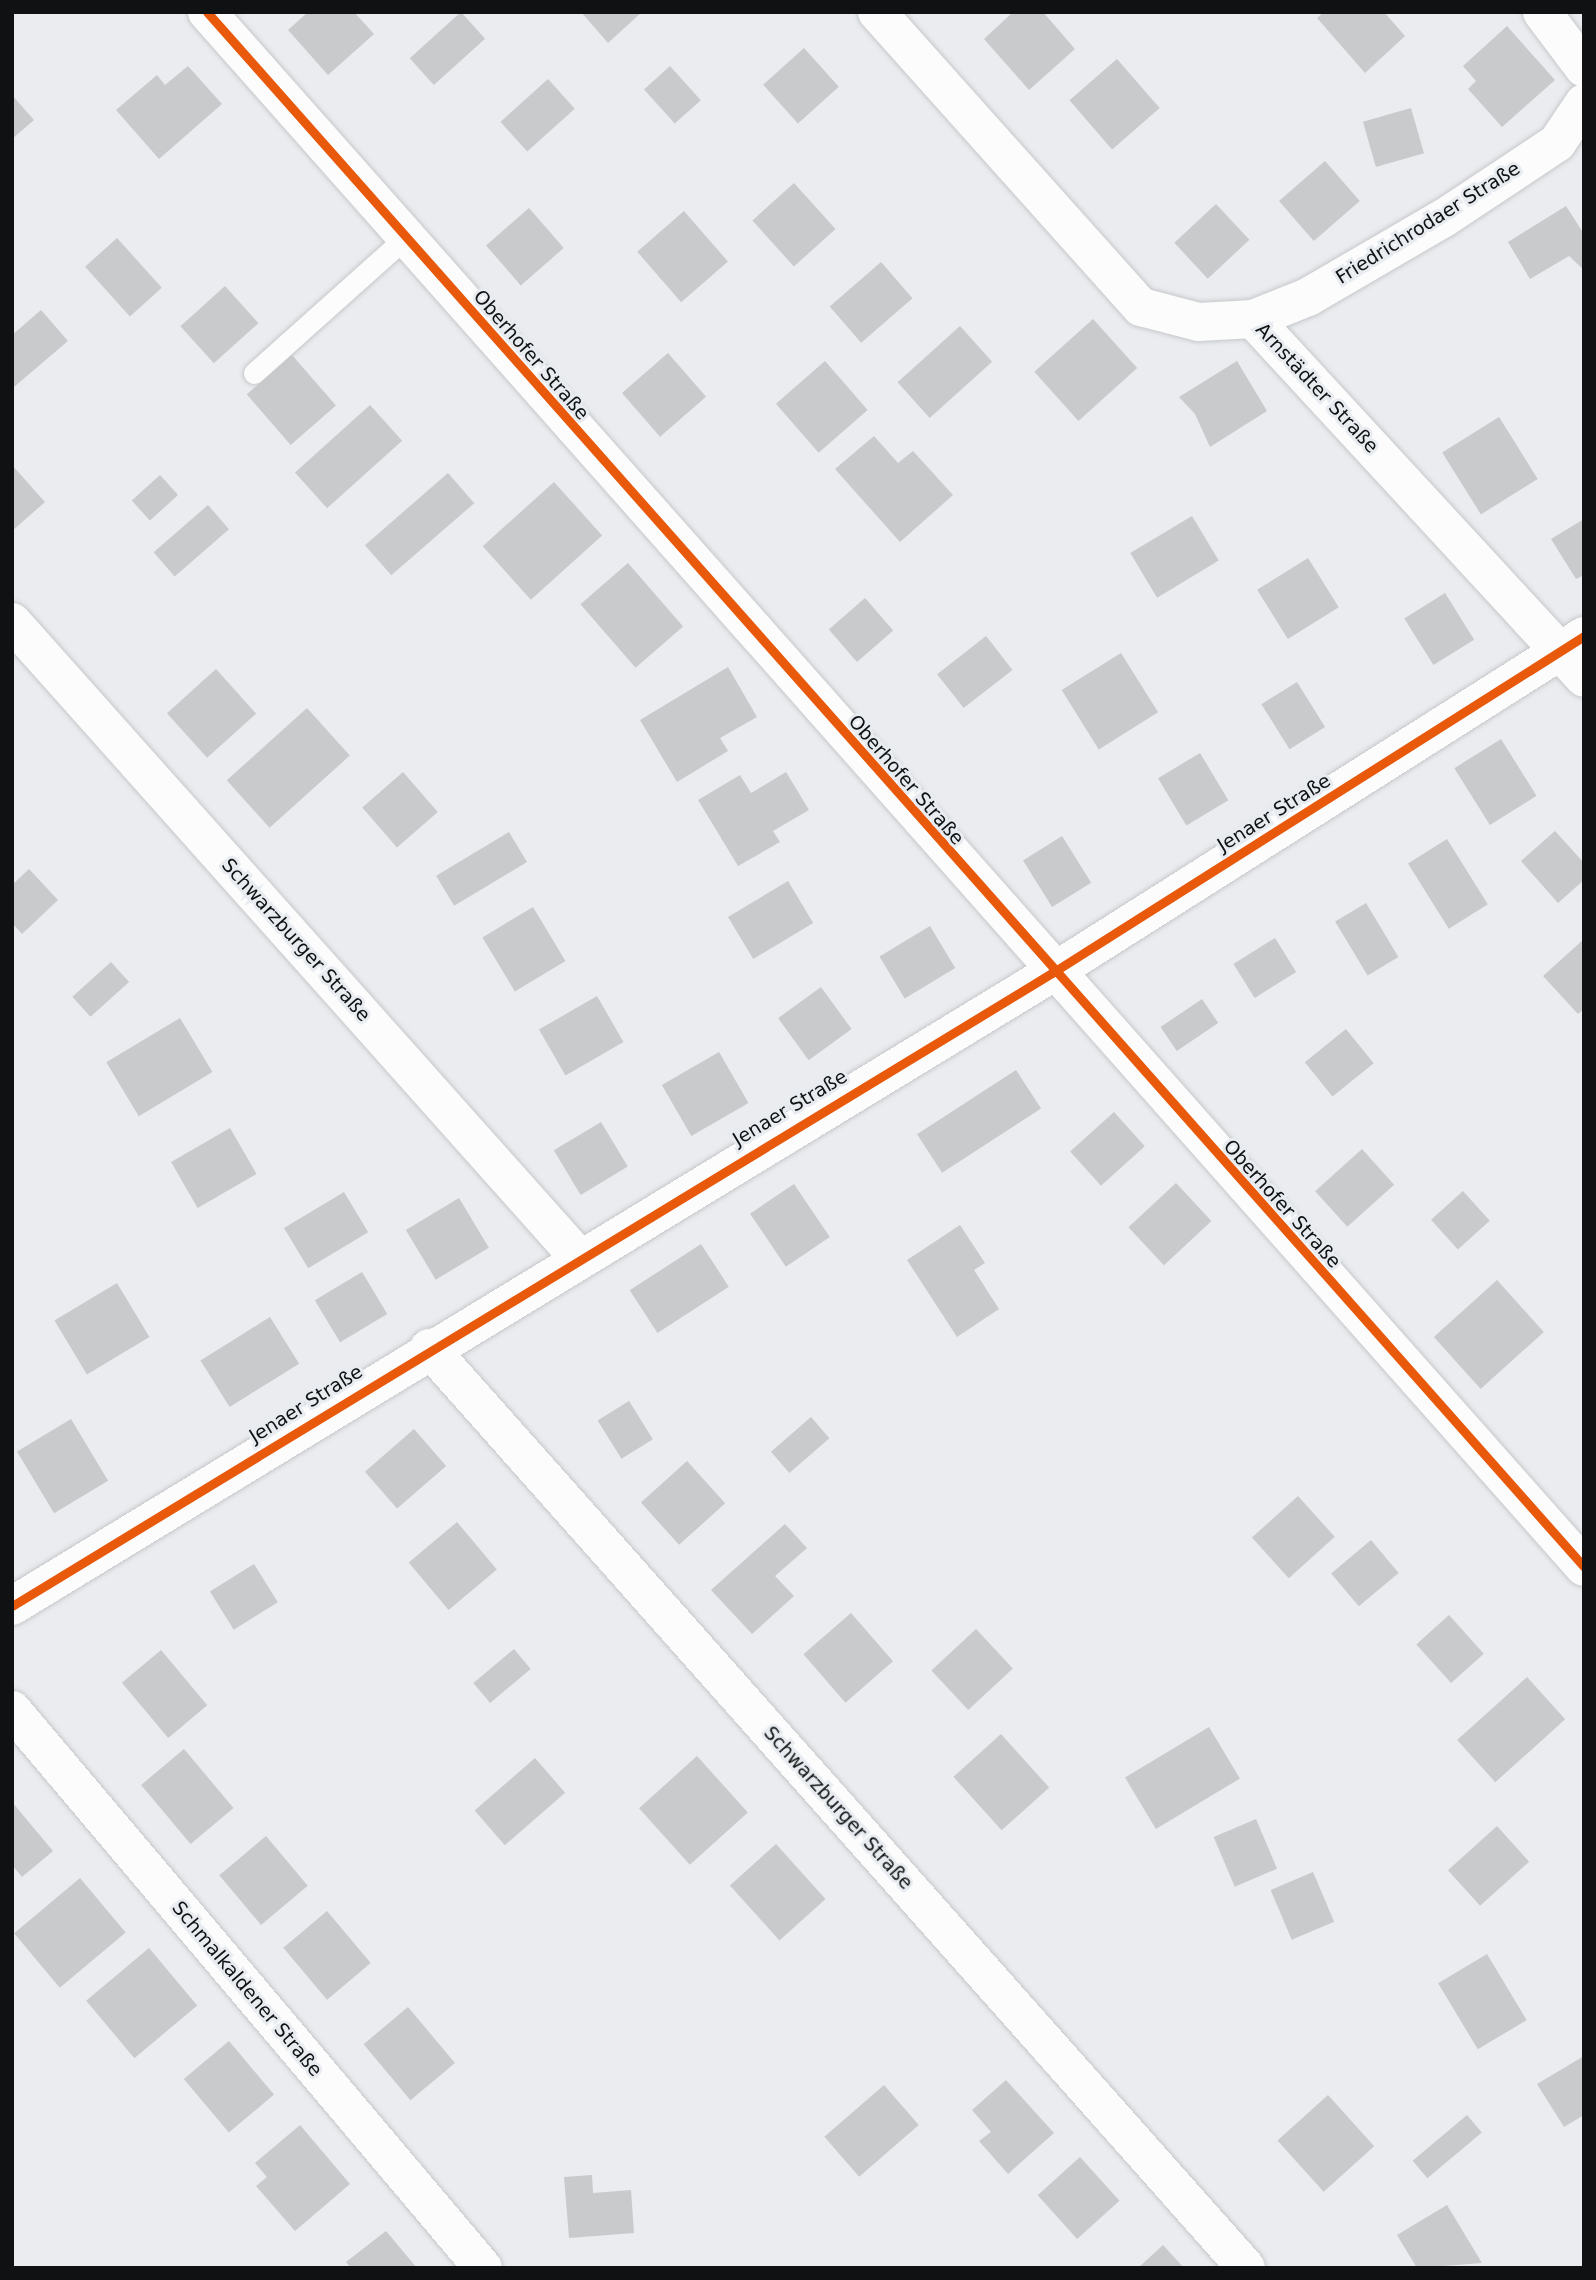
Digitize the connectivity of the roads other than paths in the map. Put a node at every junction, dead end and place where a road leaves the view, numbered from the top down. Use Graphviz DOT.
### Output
graph roads {
  1 [pos="206,12"];
  2 [pos="877,12"];
  3 [pos="1542,12"];
  4 [pos="1584,68"];
  5 [pos="1584,103"];
  6 [pos="405,238"];
  7 [pos="1253,319"];
  8 [pos="254,373"];
  9 [pos="12,622"];
  10 [pos="1576,654"];
  11 [pos="1052,973"];
  12 [pos="579,1258"];
  13 [pos="429,1349"];
  14 [pos="1584,1567"];
  15 [pos="12,1606"];
  16 [pos="12,1710"];
  17 [pos="483,2268"];
  18 [pos="1246,2268"];
  1 -- 6 [label="street, Oberhofer Straße"];
  2 -- 7 [label="street, Arnstädter Straße"];
  3 -- 4 [label="street"];
  5 -- 7 [label="street, Friedrichrodaer Straße"];
  6 -- 8 [label="lane"];
  6 -- 11 [label="street, Oberhofer Straße"];
  7 -- 10 [label="street, Arnstädter Straße"];
  9 -- 12 [label="street, Schwarzburger Straße"];
  10 -- 11 [label="street, Jenaer Straße"];
  11 -- 12 [label="street, Jenaer Straße"];
  11 -- 14 [label="street, Oberhofer Straße"];
  12 -- 13 [label="street, Jenaer Straße"];
  13 -- 15 [label="street, Jenaer Straße"];
  13 -- 18 [label="street, Schwarzburger Straße"];
  16 -- 17 [label="street, Schmalkaldener Straße"];
}
